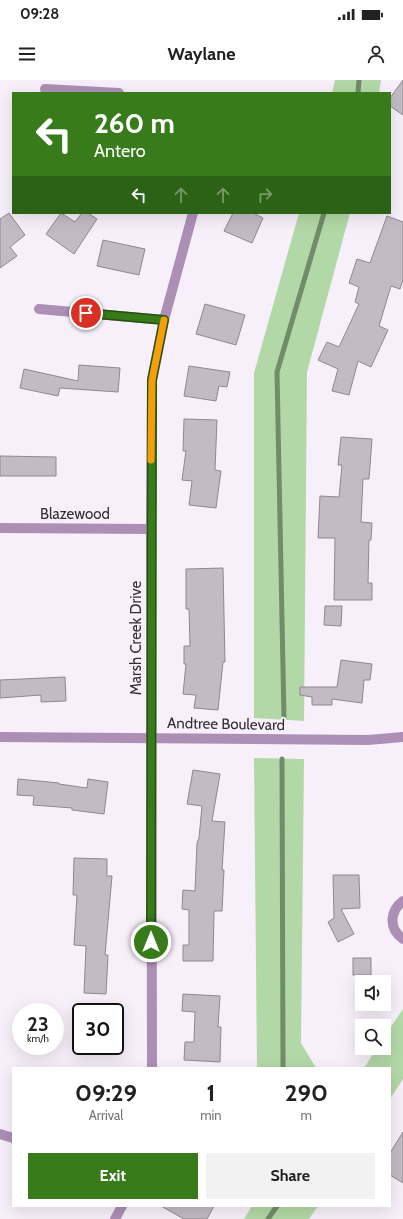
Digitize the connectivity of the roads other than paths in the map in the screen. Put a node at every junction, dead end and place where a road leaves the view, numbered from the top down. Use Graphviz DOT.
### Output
graph roads {
  1 [pos="45,89"];
  2 [pos="100,92"];
  3 [pos="193,214"];
  4 [pos="39,309"];
  5 [pos="164,320"];
  6 [pos="0,528"];
  7 [pos="151,529"];
  8 [pos="0,737"];
  9 [pos="403,737"];
  10 [pos="151,738"];
  11 [pos="403,901"];
  12 [pos="403,939"];
  13 [pos="152,1067"];
  14 [pos="0,1134"];
  15 [pos="12,1138"];
  16 [pos="121,1207"];
  17 [pos="115,1219"];
  1 -- 2 [label="street"];
  3 -- 5 [label="street, Marsh Creek Drive"];
  4 -- 5 [label="street"];
  5 -- 7 [label="street, Marsh Creek Drive"];
  6 -- 7 [label="street, Blazewood"];
  7 -- 10 [label="street, Marsh Creek Drive"];
  8 -- 10 [label="street, Andtree Boulevard"];
  9 -- 10 [label="street, Andtree Boulevard"];
  10 -- 13 [label="street, Marsh Creek Drive"];
  11 -- 12 [label="street"];
  14 -- 15 [label="street"];
  16 -- 17 [label="street"];
}
